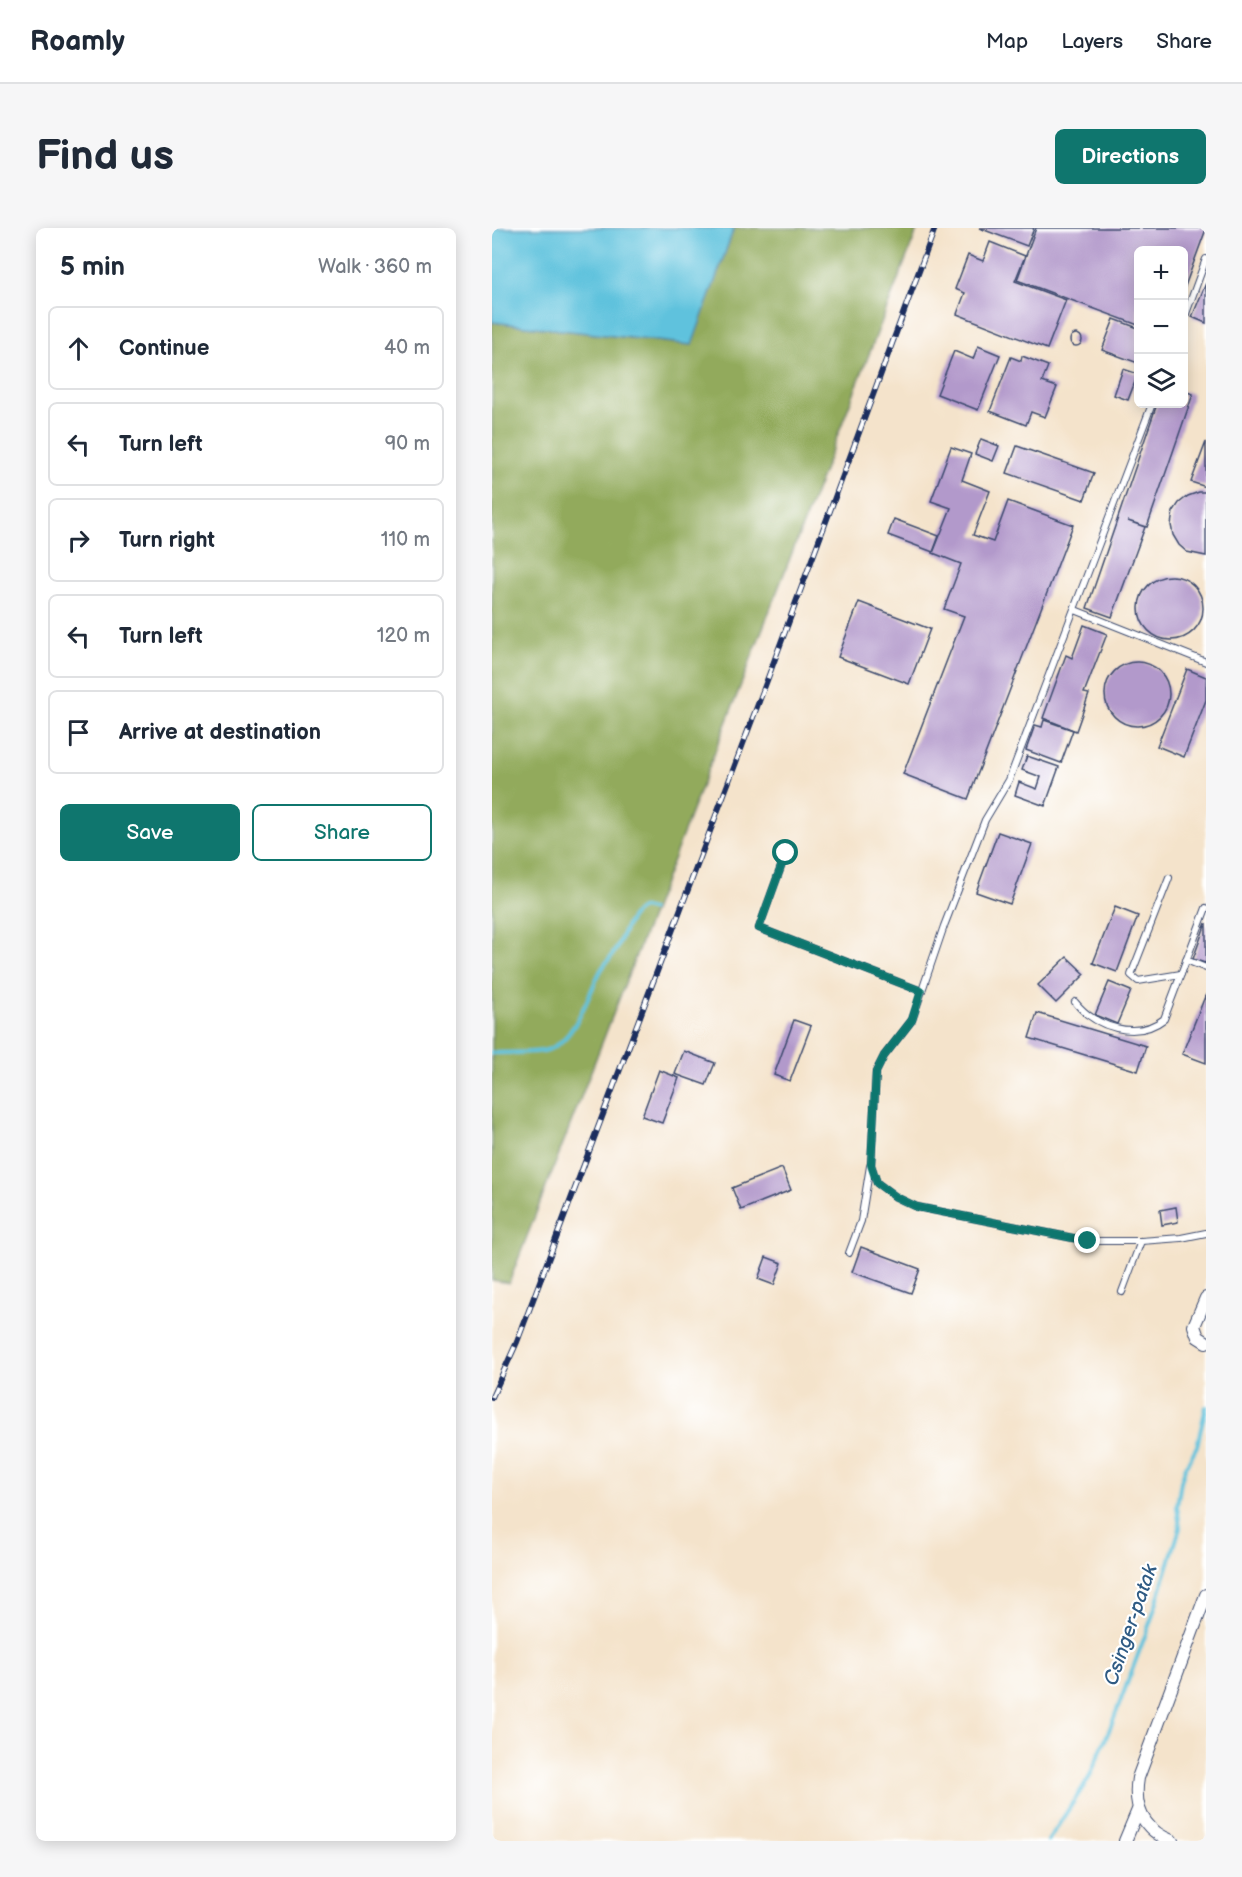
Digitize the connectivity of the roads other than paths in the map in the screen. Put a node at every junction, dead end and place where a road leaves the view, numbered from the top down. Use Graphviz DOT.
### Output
graph roads {
  1 [pos="1206,259"];
  2 [pos="1188,308"];
  3 [pos="1151,408"];
  4 [pos="1075,610"];
  5 [pos="1206,662"];
  6 [pos="786,853"];
  7 [pos="1169,878"];
  8 [pos="1206,908"];
  9 [pos="1186,960"];
  10 [pos="1206,968"];
  11 [pos="1181,974"];
  12 [pos="921,991"];
  13 [pos="1075,1002"];
  14 [pos="871,1165"];
  15 [pos="1206,1233"];
  16 [pos="1141,1241"];
  17 [pos="849,1253"];
  18 [pos="1122,1292"];
  19 [pos="1206,1298"];
  20 [pos="1206,1342"];
  21 [pos="1206,1595"];
  22 [pos="1138,1810"];
  23 [pos="1125,1841"];
  24 [pos="1172,1841"];
  1 -- 2 [label="lane"];
  3 -- 4 [label="lane"];
  4 -- 5 [label="lane"];
  4 -- 12 [label="lane"];
  6 -- 12 [label="lane"];
  7 -- 11 [label="lane"];
  8 -- 9 [label="lane"];
  9 -- 10 [label="lane"];
  9 -- 11 [label="lane"];
  11 -- 13 [label="lane"];
  12 -- 14 [label="lane"];
  14 -- 16 [label="lane"];
  14 -- 17 [label="lane"];
  15 -- 16 [label="lane"];
  16 -- 18 [label="lane"];
  19 -- 20 [label="street"];
  21 -- 22 [label="street"];
  22 -- 23 [label="street"];
  22 -- 24 [label="street"];
}
